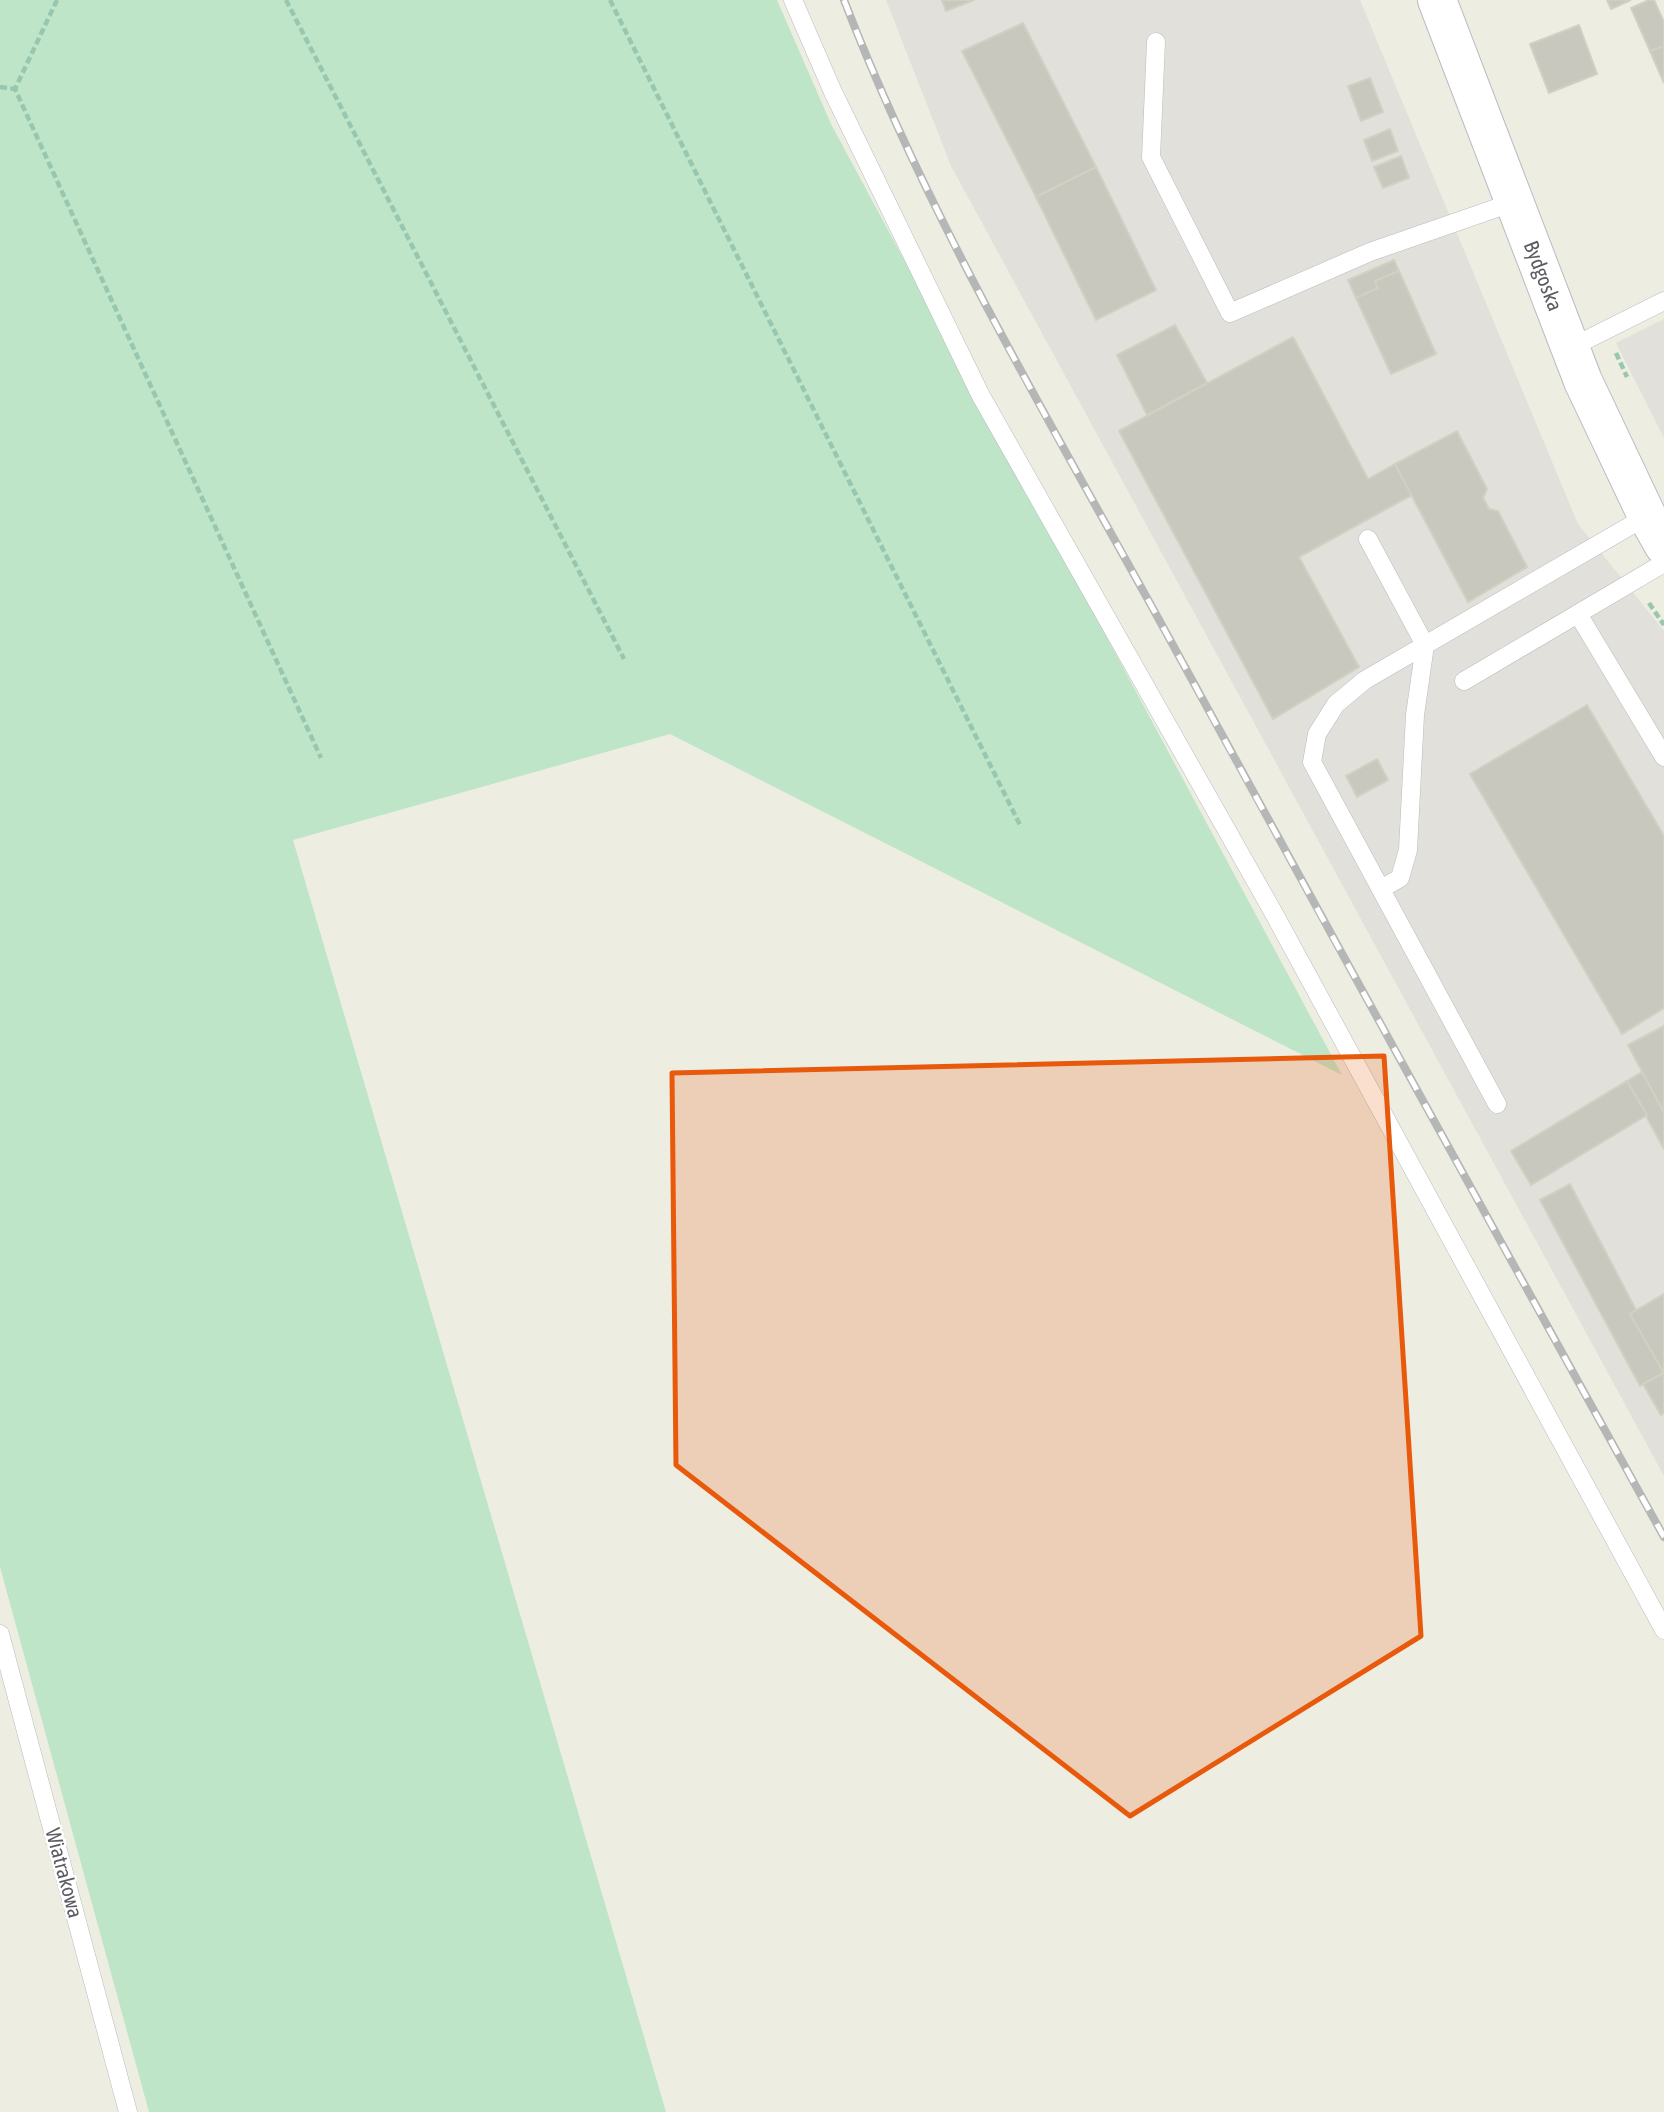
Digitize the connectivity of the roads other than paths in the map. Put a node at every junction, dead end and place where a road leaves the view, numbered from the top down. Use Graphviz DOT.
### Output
graph roads {
  1 [pos="793,0"];
  2 [pos="1437,0"];
  3 [pos="1156,42"];
  4 [pos="1514,202"];
  5 [pos="1664,301"];
  6 [pos="1570,348"];
  7 [pos="1655,531"];
  8 [pos="1368,539"];
  9 [pos="1664,563"];
  10 [pos="1578,614"];
  11 [pos="1425,645"];
  12 [pos="1464,681"];
  13 [pos="1664,757"];
  14 [pos="1381,889"];
  15 [pos="1497,1104"];
  16 [pos="1664,1630"];
  17 [pos="0,1634"];
  18 [pos="128,2112"];
  1 -- 16 [label="lane"];
  2 -- 4 [label="street, Bydgoska"];
  3 -- 4 [label="lane"];
  4 -- 6 [label="street, Bydgoska"];
  5 -- 6 [label="lane"];
  6 -- 7 [label="street, Bydgoska"];
  7 -- 11 [label="lane"];
  8 -- 11 [label="lane"];
  9 -- 10 [label="lane"];
  10 -- 12 [label="lane"];
  10 -- 13 [label="lane"];
  11 -- 14 [label="lane"];
  11 -- 14 [label="lane"];
  14 -- 15 [label="lane"];
  17 -- 18 [label="lane, Wiatrakowa"];
}
